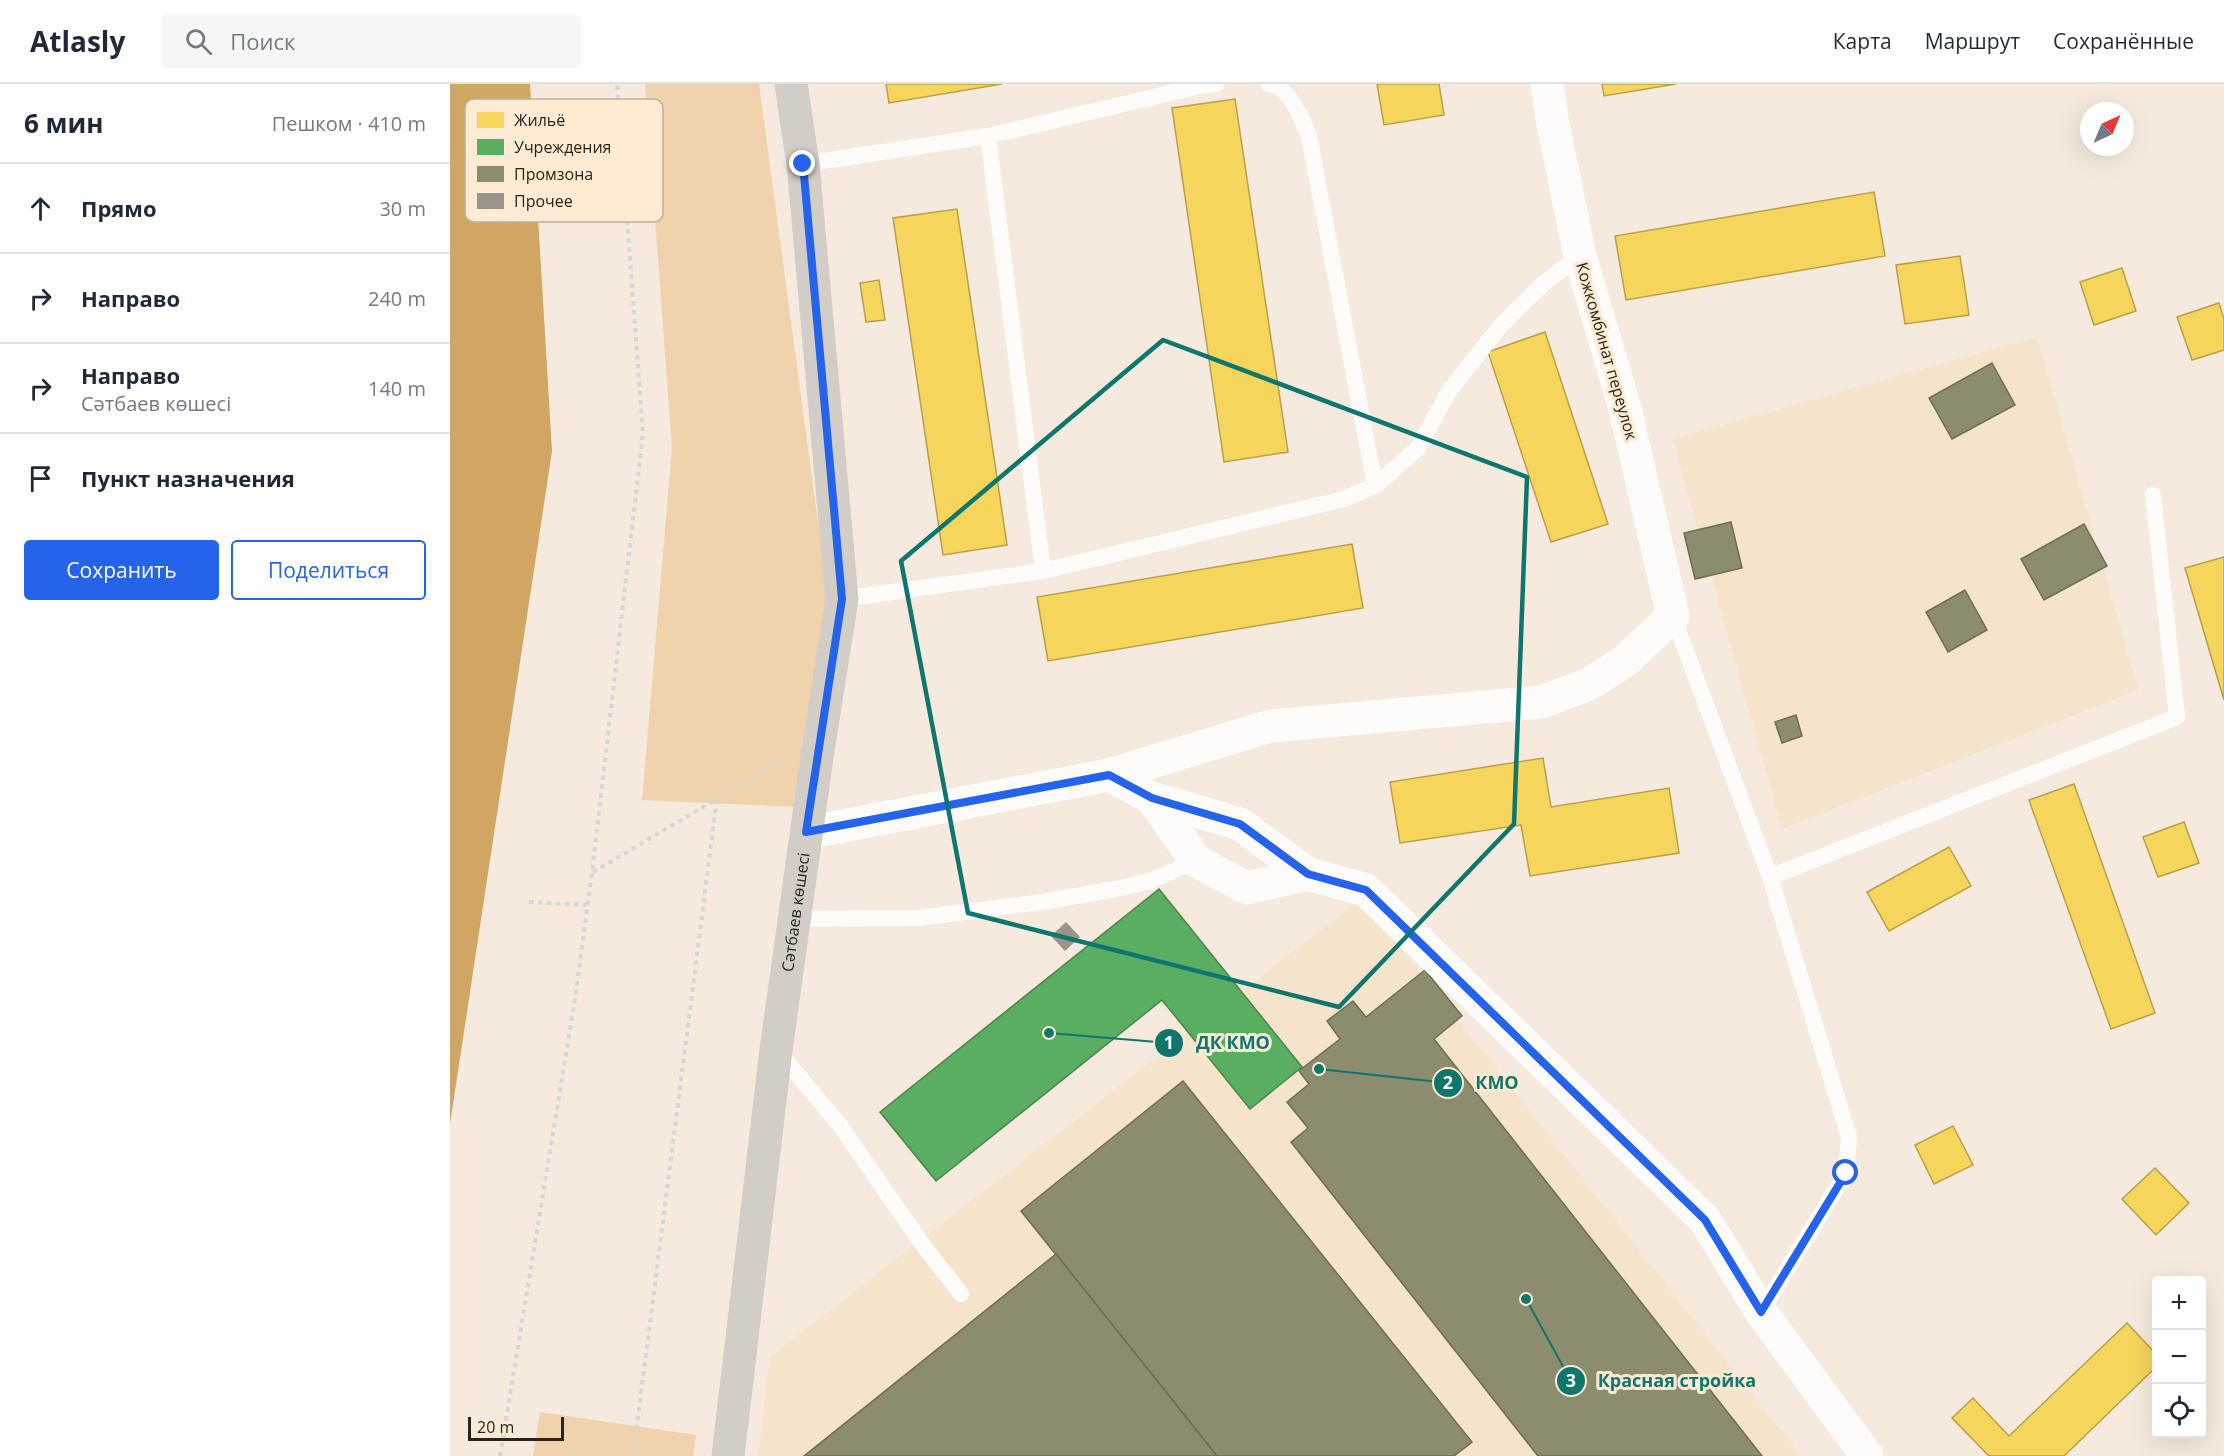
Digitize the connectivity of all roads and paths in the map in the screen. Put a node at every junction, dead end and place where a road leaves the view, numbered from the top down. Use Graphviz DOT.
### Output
graph roads {
  1 [pos="617,84"];
  2 [pos="791,84"];
  3 [pos="1216,84"];
  4 [pos="1269,84"];
  5 [pos="1547,84"];
  6 [pos="618,99"];
  7 [pos="988,136"];
  8 [pos="803,164"];
  9 [pos="627,222"];
  10 [pos="1580,256"];
  11 [pos="1376,486"];
  12 [pos="2152,495"];
  13 [pos="1043,571"];
  14 [pos="842,599"];
  15 [pos="1673,616"];
  16 [pos="817,757"];
  17 [pos="1109,775"];
  18 [pos="717,798"];
  19 [pos="1152,798"];
  20 [pos="806,832"];
  21 [pos="1196,861"];
  22 [pos="592,872"];
  23 [pos="1308,874"];
  24 [pos="1770,877"];
  25 [pos="529,902"];
  26 [pos="587,905"];
  27 [pos="795,919"];
  28 [pos="776,1050"];
  29 [pos="961,1294"];
  30 [pos="1761,1312"];
  31 [pos="500,1456"];
  32 [pos="633,1456"];
  33 [pos="728,1456"];
  34 [pos="1867,1456"];
  1 -- 6 [label="path"];
  2 -- 8 [label="main road, Сәтбаев көшесі"];
  3 -- 7 [label="lane"];
  4 -- 11 [label="lane"];
  5 -- 10 [label="street, Кожкомбинат переулок"];
  7 -- 8 [label="lane"];
  7 -- 13 [label="lane"];
  8 -- 14 [label="main road, Сәтбаев көшесі"];
  9 -- 22 [label="path"];
  10 -- 11 [label="lane"];
  10 -- 15 [label="street, Кожкомбинат переулок"];
  11 -- 13 [label="lane"];
  12 -- 24 [label="lane"];
  13 -- 14 [label="lane"];
  14 -- 16 [label="main road, Сәтбаев көшесі"];
  15 -- 17 [label="street"];
  15 -- 24 [label="lane"];
  16 -- 18 [label="path"];
  16 -- 20 [label="main road, Сәтбаев көшесі"];
  17 -- 19 [label="street"];
  17 -- 20 [label="street"];
  18 -- 22 [label="path"];
  18 -- 32 [label="path"];
  19 -- 21 [label="street"];
  19 -- 23 [label="street"];
  20 -- 27 [label="main road, Сәтбаев көшесі"];
  21 -- 23 [label="street"];
  21 -- 27 [label="lane"];
  22 -- 26 [label="path"];
  23 -- 30 [label="street"];
  24 -- 30 [label="lane"];
  25 -- 26 [label="path"];
  26 -- 31 [label="path"];
  27 -- 28 [label="main road, Сәтбаев көшесі"];
  28 -- 29 [label="lane"];
  28 -- 33 [label="main road, Сәтбаев көшесі"];
  30 -- 34 [label="street"];
}
